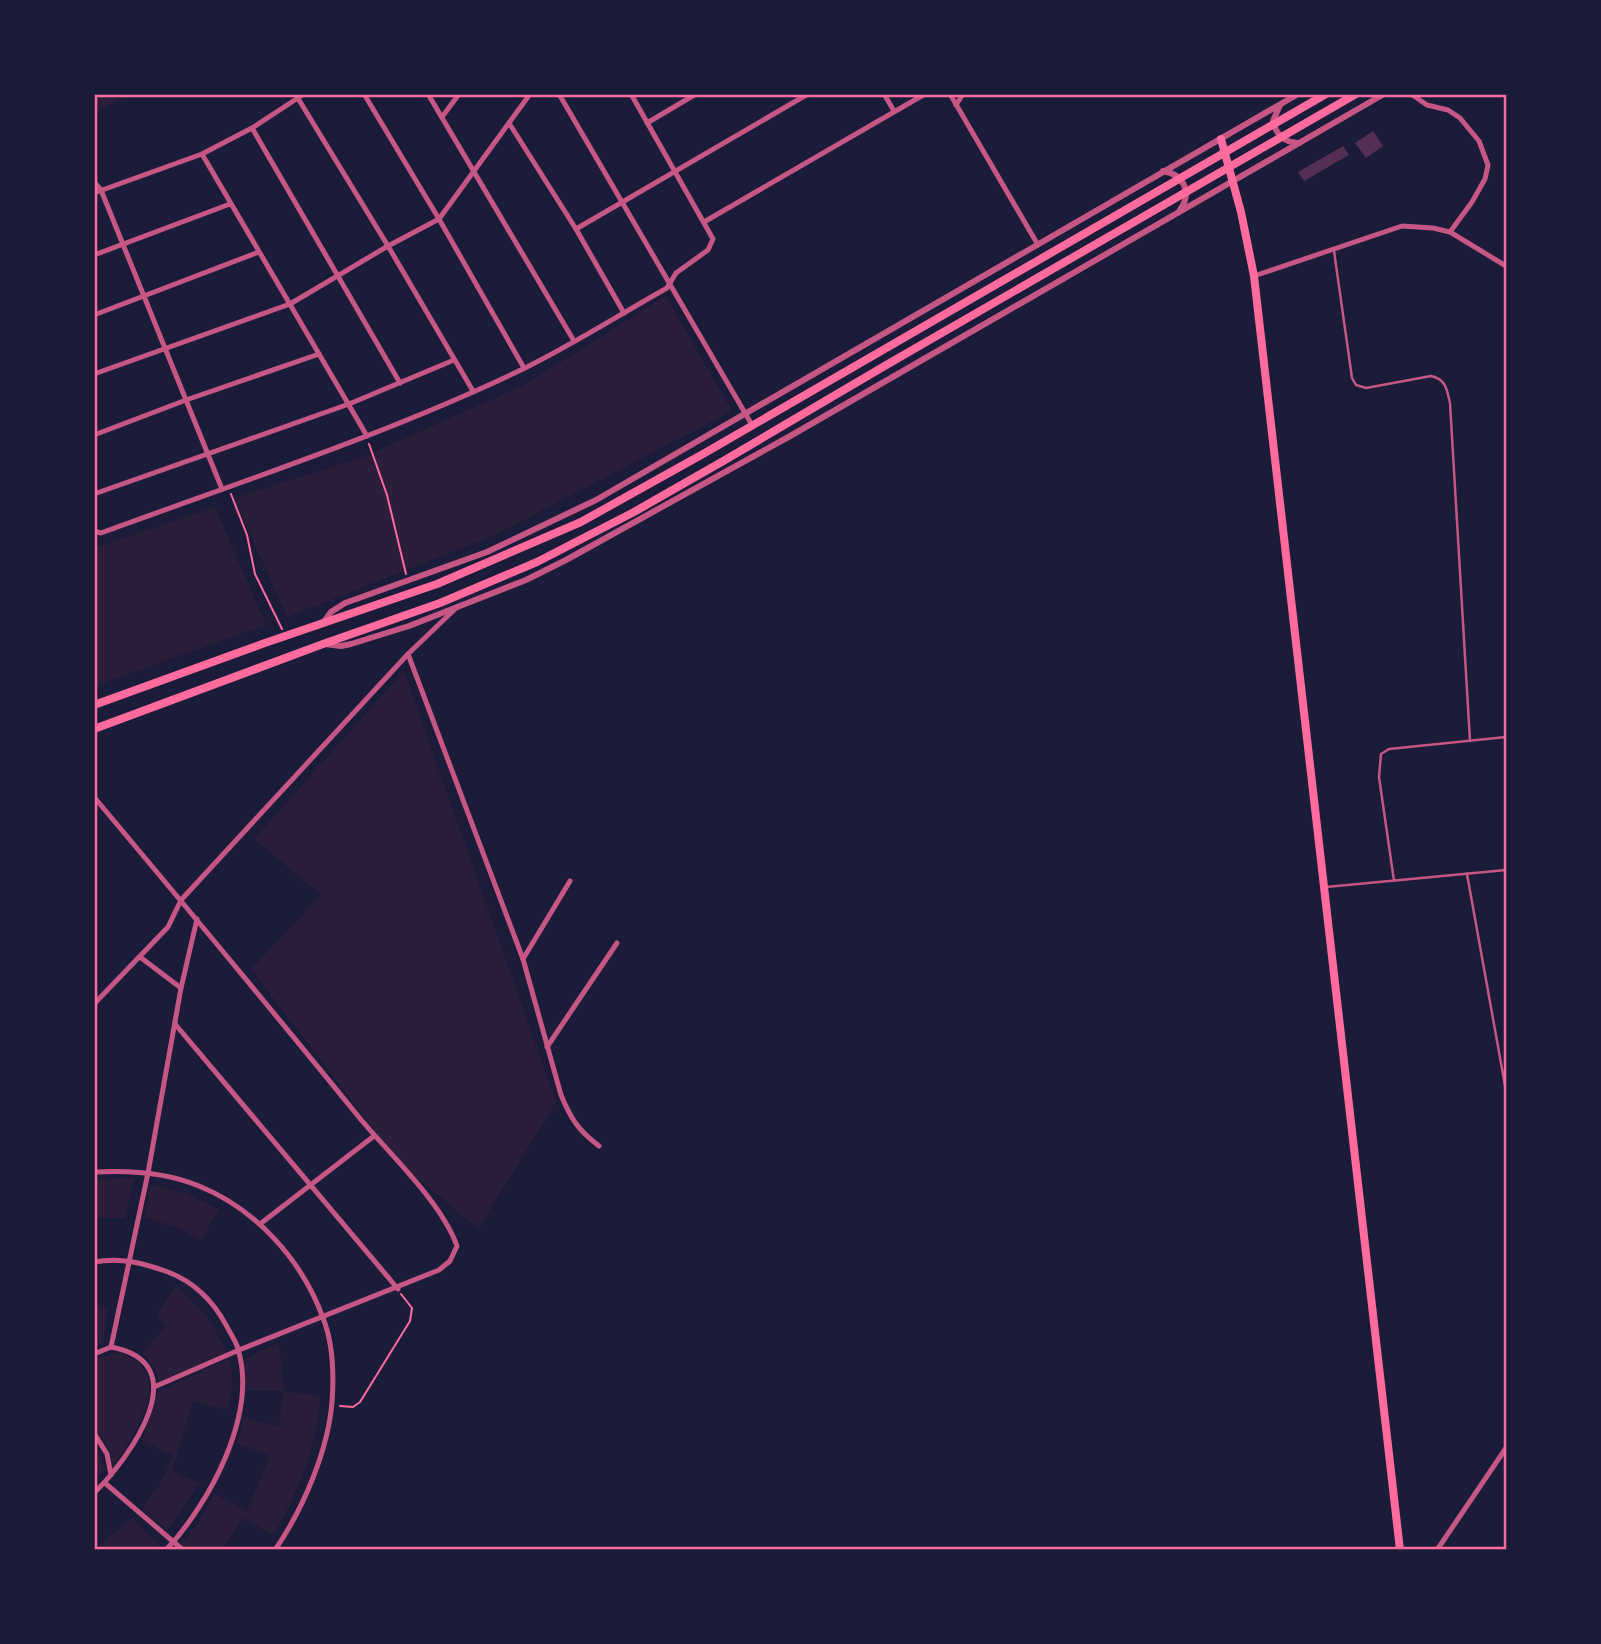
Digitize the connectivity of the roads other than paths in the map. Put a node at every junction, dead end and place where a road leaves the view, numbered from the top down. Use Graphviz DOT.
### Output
graph roads {
  1 [pos="304,94"];
  2 [pos="364,94"];
  3 [pos="428,94"];
  4 [pos="459,94"];
  5 [pos="530,94"];
  6 [pos="559,94"];
  7 [pos="631,94"];
  8 [pos="696,94"];
  9 [pos="808,94"];
  10 [pos="884,94"];
  11 [pos="925,94"];
  12 [pos="950,94"];
  13 [pos="963,94"];
  14 [pos="1298,94"];
  15 [pos="1326,94"];
  16 [pos="1356,94"];
  17 [pos="1384,94"];
  18 [pos="1411,94"];
  19 [pos="299,100"];
  20 [pos="1282,104"];
  21 [pos="956,105"];
  22 [pos="894,111"];
  23 [pos="442,117"];
  24 [pos="509,123"];
  25 [pos="647,123"];
  26 [pos="252,128"];
  27 [pos="1221,139"];
  28 [pos="1301,143"];
  29 [pos="202,154"];
  30 [pos="674,170"];
  31 [pos="1163,171"];
  32 [pos="474,172"];
  33 [pos="94,182"];
  34 [pos="1233,182"];
  35 [pos="98,192"];
  36 [pos="622,203"];
  37 [pos="230,204"];
  38 [pos="1179,212"];
  39 [pos="439,219"];
  40 [pos="704,222"];
  41 [pos="576,229"];
  42 [pos="1450,232"];
  43 [pos="123,245"];
  44 [pos="1038,245"];
  45 [pos="388,246"];
  46 [pos="1334,249"];
  47 [pos="259,252"];
  48 [pos="94,256"];
  49 [pos="1507,266"];
  50 [pos="339,275"];
  51 [pos="1254,276"];
  52 [pos="670,285"];
  53 [pos="144,298"];
  54 [pos="290,304"];
  55 [pos="624,313"];
  56 [pos="94,315"];
  57 [pos="574,341"];
  58 [pos="166,348"];
  59 [pos="318,354"];
  60 [pos="454,360"];
  61 [pos="524,368"];
  62 [pos="94,374"];
  63 [pos="400,383"];
  64 [pos="472,391"];
  65 [pos="186,400"];
  66 [pos="349,404"];
  67 [pos="745,414"];
  68 [pos="752,425"];
  69 [pos="94,435"];
  70 [pos="366,436"];
  71 [pos="208,455"];
  72 [pos="225,488"];
  73 [pos="94,494"];
  74 [pos="95,532"];
  75 [pos="458,607"];
  76 [pos="322,624"];
  77 [pos="323,644"];
  78 [pos="408,654"];
  79 [pos="94,705"];
  80 [pos="94,729"];
  81 [pos="1507,737"];
  82 [pos="1470,741"];
  83 [pos="94,797"];
  84 [pos="1507,870"];
  85 [pos="1467,874"];
  86 [pos="569,881"];
  87 [pos="1394,881"];
  88 [pos="1323,888"];
  89 [pos="181,900"];
  90 [pos="197,919"];
  91 [pos="617,943"];
  92 [pos="140,957"];
  93 [pos="523,959"];
  94 [pos="181,988"];
  95 [pos="94,1004"];
  96 [pos="175,1024"];
  97 [pos="547,1047"];
  98 [pos="1507,1091"];
  99 [pos="374,1136"];
  100 [pos="599,1146"];
  101 [pos="94,1172"];
  102 [pos="148,1173"];
  103 [pos="309,1184"];
  104 [pos="260,1224"];
  105 [pos="129,1260"];
  106 [pos="94,1262"];
  107 [pos="398,1289"];
  108 [pos="324,1318"];
  109 [pos="111,1347"];
  110 [pos="239,1350"];
  111 [pos="94,1354"];
  112 [pos="154,1387"];
  113 [pos="94,1433"];
  114 [pos="1507,1448"];
  115 [pos="111,1476"];
  116 [pos="105,1483"];
  117 [pos="95,1491"];
  118 [pos="174,1541"];
  119 [pos="166,1549"];
  120 [pos="183,1549"];
  121 [pos="275,1549"];
  122 [pos="1400,1549"];
  123 [pos="1437,1549"];
  1 -- 19 [label="street"];
  2 -- 39 [label="street"];
  3 -- 23 [label="street"];
  4 -- 23 [label="street"];
  5 -- 24 [label="street"];
  6 -- 36 [label="street"];
  7 -- 25 [label="street"];
  8 -- 25 [label="street"];
  9 -- 30 [label="street"];
  10 -- 22 [label="street"];
  11 -- 22 [label="street"];
  12 -- 21 [label="street"];
  13 -- 21 [label="street"];
  14 -- 20 [label="street"];
  15 -- 68 [label="main road"];
  16 -- 77 [label="main road"];
  17 -- 28 [label="street"];
  18 -- 42 [label="street"];
  19 -- 26 [label="street"];
  19 -- 45 [label="street"];
  20 -- 27 [label="street"];
  20 -- 28 [label="street"];
  21 -- 44 [label="street"];
  22 -- 40 [label="street"];
  23 -- 32 [label="street"];
  24 -- 32 [label="street"];
  24 -- 41 [label="street"];
  25 -- 30 [label="street"];
  26 -- 29 [label="street"];
  26 -- 50 [label="street"];
  27 -- 31 [label="street"];
  27 -- 34 [label="main road"];
  28 -- 34 [label="street"];
  29 -- 35 [label="street"];
  29 -- 37 [label="street"];
  30 -- 36 [label="street"];
  30 -- 40 [label="street"];
  31 -- 38 [label="street"];
  31 -- 44 [label="street"];
  32 -- 39 [label="street"];
  32 -- 57 [label="street"];
  33 -- 35 [label="street"];
  34 -- 38 [label="street"];
  34 -- 51 [label="main road"];
  35 -- 43 [label="street"];
  36 -- 41 [label="street"];
  36 -- 52 [label="street"];
  37 -- 43 [label="street"];
  37 -- 47 [label="street"];
  38 -- 75 [label="street"];
  39 -- 45 [label="street"];
  39 -- 61 [label="street"];
  40 -- 52 [label="street"];
  41 -- 55 [label="street"];
  42 -- 46 [label="street"];
  42 -- 49 [label="street"];
  43 -- 48 [label="street"];
  43 -- 53 [label="street"];
  44 -- 67 [label="street"];
  45 -- 50 [label="street"];
  45 -- 60 [label="street"];
  46 -- 51 [label="street"];
  46 -- 82 [label="lane"];
  47 -- 53 [label="street"];
  47 -- 54 [label="street"];
  50 -- 54 [label="street"];
  50 -- 63 [label="street"];
  51 -- 88 [label="main road"];
  52 -- 55 [label="street"];
  52 -- 67 [label="street"];
  53 -- 56 [label="street"];
  53 -- 58 [label="street"];
  54 -- 58 [label="street"];
  54 -- 59 [label="street"];
  55 -- 57 [label="street"];
  57 -- 61 [label="street"];
  58 -- 62 [label="street"];
  58 -- 65 [label="street"];
  59 -- 65 [label="street"];
  59 -- 66 [label="street"];
  60 -- 63 [label="street"];
  60 -- 64 [label="street"];
  61 -- 64 [label="street"];
  63 -- 66 [label="street"];
  64 -- 70 [label="street"];
  65 -- 69 [label="street"];
  65 -- 71 [label="street"];
  66 -- 70 [label="street"];
  66 -- 71 [label="street"];
  67 -- 68 [label="street"];
  67 -- 76 [label="street"];
  68 -- 76 [label="main road"];
  70 -- 72 [label="street"];
  71 -- 72 [label="street"];
  71 -- 73 [label="street"];
  72 -- 74 [label="street"];
  75 -- 77 [label="street"];
  75 -- 78 [label="street"];
  76 -- 79 [label="main road"];
  77 -- 80 [label="main road"];
  78 -- 89 [label="street"];
  78 -- 93 [label="street"];
  81 -- 82 [label="lane"];
  82 -- 87 [label="lane"];
  83 -- 89 [label="street"];
  84 -- 85 [label="lane"];
  85 -- 87 [label="lane"];
  85 -- 98 [label="lane"];
  86 -- 93 [label="street"];
  87 -- 88 [label="lane"];
  88 -- 122 [label="main road"];
  89 -- 90 [label="street"];
  89 -- 92 [label="street"];
  90 -- 94 [label="street"];
  90 -- 99 [label="street"];
  91 -- 97 [label="street"];
  92 -- 94 [label="street"];
  92 -- 95 [label="street"];
  93 -- 97 [label="street"];
  94 -- 96 [label="street"];
  96 -- 102 [label="street"];
  96 -- 103 [label="street"];
  97 -- 100 [label="street"];
  99 -- 103 [label="street"];
  99 -- 107 [label="street"];
  101 -- 102 [label="street"];
  102 -- 104 [label="street"];
  102 -- 105 [label="street"];
  103 -- 104 [label="street"];
  103 -- 107 [label="street"];
  104 -- 108 [label="street"];
  105 -- 106 [label="street"];
  105 -- 109 [label="street"];
  105 -- 110 [label="street"];
  107 -- 108 [label="street"];
  108 -- 110 [label="street"];
  108 -- 121 [label="street"];
  109 -- 111 [label="street"];
  109 -- 112 [label="street"];
  110 -- 112 [label="street"];
  110 -- 118 [label="street"];
  112 -- 115 [label="street"];
  113 -- 115 [label="street"];
  114 -- 123 [label="street"];
  115 -- 116 [label="street"];
  116 -- 117 [label="street"];
  116 -- 118 [label="street"];
  118 -- 119 [label="street"];
  118 -- 120 [label="street"];
}
